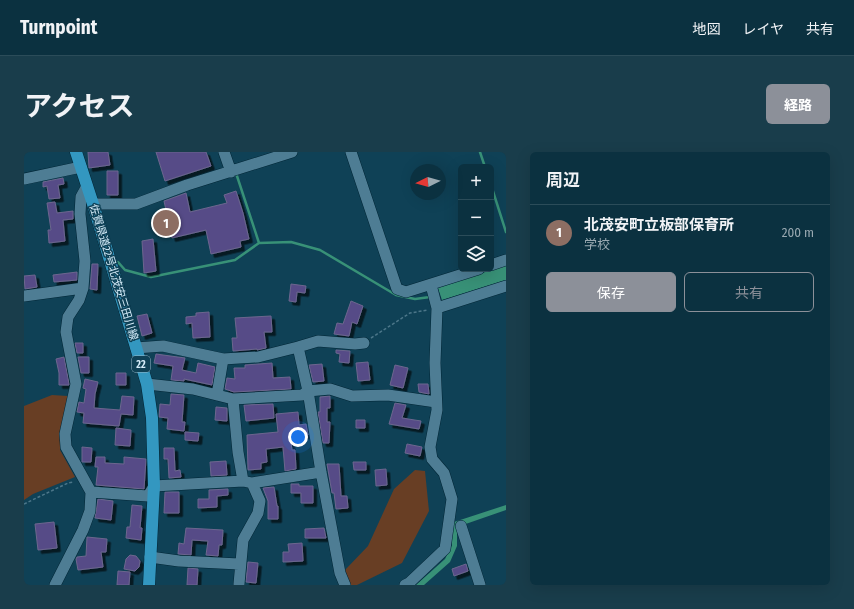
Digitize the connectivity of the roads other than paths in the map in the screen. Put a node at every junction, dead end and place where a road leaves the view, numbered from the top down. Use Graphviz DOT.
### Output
graph roads {
  1 [pos="76,152"];
  2 [pos="224,152"];
  3 [pos="292,152"];
  4 [pos="351,152"];
  5 [pos="81,167"];
  6 [pos="231,172"];
  7 [pos="24,179"];
  8 [pos="87,186"];
  9 [pos="93,204"];
  10 [pos="506,260"];
  11 [pos="494,264"];
  12 [pos="470,272"];
  13 [pos="431,285"];
  14 [pos="506,286"];
  15 [pos="83,288"];
  16 [pos="24,296"];
  17 [pos="437,308"];
  18 [pos="364,343"];
  19 [pos="298,347"];
  20 [pos="136,348"];
  21 [pos="223,359"];
  22 [pos="147,384"];
  23 [pos="308,391"];
  24 [pos="217,395"];
  25 [pos="233,399"];
  26 [pos="436,402"];
  27 [pos="320,472"];
  28 [pos="248,482"];
  29 [pos="154,486"];
  30 [pos="91,492"];
  31 [pos="461,526"];
  32 [pos="150,557"];
  33 [pos="239,564"];
  34 [pos="239,584"];
  35 [pos="55,585"];
  36 [pos="149,585"];
  37 [pos="345,585"];
  38 [pos="405,585"];
  39 [pos="480,585"];
  1 -- 5 [label="main road, 佐賀県道22号北茂安三田川線 / 22"];
  2 -- 6 [label="street"];
  3 -- 6 [label="street"];
  4 -- 13 [label="street"];
  5 -- 7 [label="street"];
  5 -- 8 [label="main road, 佐賀県道22号北茂安三田川線 / 22"];
  6 -- 9 [label="street"];
  8 -- 9 [label="main road, 佐賀県道22号北茂安三田川線 / 22"];
  8 -- 15 [label="street"];
  9 -- 20 [label="main road, 佐賀県道22号北茂安三田川線 / 22"];
  10 -- 11 [label="street"];
  12 -- 13 [label="street"];
  13 -- 17 [label="street"];
  14 -- 17 [label="street"];
  15 -- 16 [label="street"];
  15 -- 30 [label="street"];
  17 -- 26 [label="street"];
  18 -- 19 [label="street"];
  19 -- 21 [label="street"];
  19 -- 23 [label="street"];
  20 -- 21 [label="street"];
  20 -- 22 [label="main road, 佐賀県道22号北茂安三田川線 / 22"];
  21 -- 24 [label="street"];
  22 -- 24 [label="street"];
  22 -- 29 [label="main road, 佐賀県道22号北茂安三田川線 / 22"];
  23 -- 25 [label="street"];
  23 -- 26 [label="street"];
  23 -- 27 [label="street"];
  24 -- 25 [label="street"];
  25 -- 28 [label="street"];
  26 -- 38 [label="street"];
  27 -- 28 [label="street"];
  27 -- 37 [label="street"];
  28 -- 29 [label="street"];
  28 -- 33 [label="street"];
  29 -- 30 [label="street"];
  29 -- 32 [label="main road, 佐賀県道22号北茂安三田川線 / 22"];
  30 -- 35 [label="street"];
  31 -- 39 [label="street"];
  32 -- 33 [label="street"];
  32 -- 36 [label="main road, 佐賀県道22号北茂安三田川線 / 22"];
  33 -- 34 [label="street"];
}
